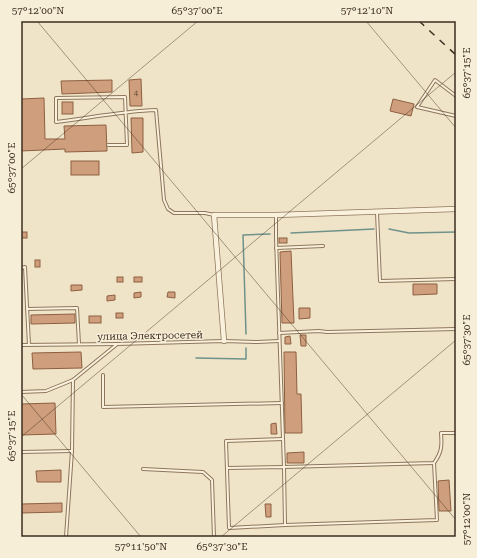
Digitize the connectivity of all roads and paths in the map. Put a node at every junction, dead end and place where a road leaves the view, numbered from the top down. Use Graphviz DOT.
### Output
graph roads {
  1 [pos="456,96"];
  2 [pos="125,113"];
  3 [pos="456,116"];
  4 [pos="108,145"];
  5 [pos="456,209"];
  6 [pos="377,212"];
  7 [pos="214,214"];
  8 [pos="276,215"];
  9 [pos="323,246"];
  10 [pos="276,248"];
  11 [pos="21,268"];
  12 [pos="456,279"];
  13 [pos="27,309"];
  14 [pos="456,329"];
  15 [pos="279,333"];
  16 [pos="224,341"];
  17 [pos="279,341"];
  18 [pos="79,344"];
  19 [pos="117,344"];
  20 [pos="21,345"];
  21 [pos="29,345"];
  22 [pos="103,375"];
  23 [pos="73,380"];
  24 [pos="21,392"];
  25 [pos="282,403"];
  26 [pos="456,433"];
  27 [pos="283,438"];
  28 [pos="72,451"];
  29 [pos="21,452"];
  30 [pos="434,463"];
  31 [pos="284,467"];
  32 [pos="227,468"];
  33 [pos="143,469"];
  34 [pos="285,525"];
  35 [pos="66,537"];
  36 [pos="214,537"];
  1 -- 3 [label="lane"];
  2 -- 2 [label="lane"];
  2 -- 4 [label="lane"];
  2 -- 7 [label="lane"];
  5 -- 6 [label="street"];
  6 -- 8 [label="street"];
  6 -- 12 [label="lane"];
  7 -- 8 [label="street"];
  7 -- 16 [label="street"];
  8 -- 10 [label="lane"];
  9 -- 10 [label="lane"];
  10 -- 15 [label="lane"];
  11 -- 13 [label="lane"];
  13 -- 18 [label="lane"];
  13 -- 21 [label="lane"];
  14 -- 15 [label="lane"];
  15 -- 17 [label="lane"];
  16 -- 17 [label="lane, улица Электросетей"];
  16 -- 19 [label="lane, улица Электросетей"];
  17 -- 25 [label="lane"];
  18 -- 19 [label="lane, улица Электросетей"];
  18 -- 21 [label="lane, улица Электросетей"];
  19 -- 23 [label="lane"];
  20 -- 21 [label="lane, улица Электросетей"];
  22 -- 25 [label="lane"];
  23 -- 24 [label="lane"];
  23 -- 28 [label="lane"];
  25 -- 27 [label="lane"];
  26 -- 30 [label="lane"];
  27 -- 31 [label="lane"];
  27 -- 32 [label="lane"];
  28 -- 29 [label="lane"];
  28 -- 35 [label="lane"];
  30 -- 31 [label="lane"];
  30 -- 34 [label="lane"];
  31 -- 32 [label="lane"];
  31 -- 34 [label="lane"];
  32 -- 34 [label="lane"];
  33 -- 36 [label="lane"];
}
